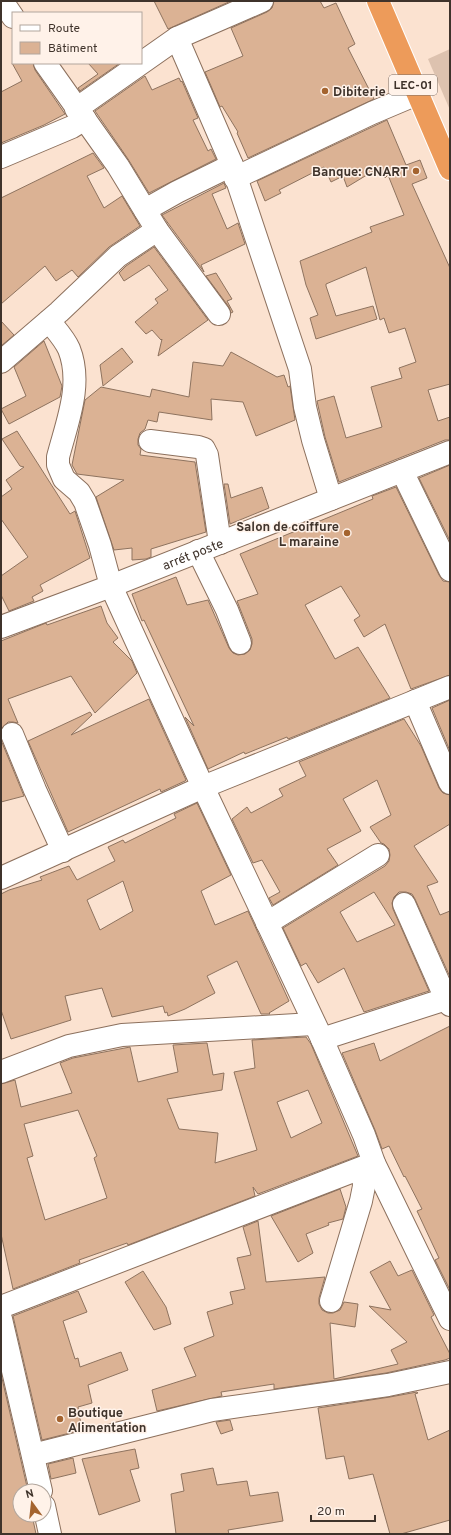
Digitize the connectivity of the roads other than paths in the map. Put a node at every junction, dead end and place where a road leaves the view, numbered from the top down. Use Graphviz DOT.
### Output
graph roads {
  1 [pos="2,1"];
  2 [pos="262,1"];
  3 [pos="378,1"];
  4 [pos="12,16"];
  5 [pos="177,38"];
  6 [pos="46,64"];
  7 [pos="417,94"];
  8 [pos="81,114"];
  9 [pos="1,157"];
  10 [pos="450,169"];
  11 [pos="234,172"];
  12 [pos="145,210"];
  13 [pos="157,230"];
  14 [pos="219,314"];
  15 [pos="49,321"];
  16 [pos="1,362"];
  17 [pos="150,441"];
  18 [pos="450,452"];
  19 [pos="402,471"];
  20 [pos="331,499"];
  21 [pos="220,543"];
  22 [pos="198,552"];
  23 [pos="450,570"];
  24 [pos="111,586"];
  25 [pos="5,619"];
  26 [pos="240,643"];
  27 [pos="450,687"];
  28 [pos="415,701"];
  29 [pos="12,734"];
  30 [pos="450,783"];
  31 [pos="203,788"];
  32 [pos="63,851"];
  33 [pos="378,855"];
  34 [pos="1,878"];
  35 [pos="404,904"];
  36 [pos="267,923"];
  37 [pos="448,1002"];
  38 [pos="318,1032"];
  39 [pos="1,1072"];
  40 [pos="369,1166"];
  41 [pos="331,1301"];
  42 [pos="1,1307"];
  43 [pos="1,1319"];
  44 [pos="450,1319"];
  45 [pos="450,1372"];
  46 [pos="33,1455"];
  47 [pos="39,1483"];
  48 [pos="48,1523"];
  49 [pos="50,1534"];
  1 -- 4 [label="street"];
  2 -- 5 [label="street"];
  3 -- 7 [label="highway, LEC-01"];
  5 -- 8 [label="street"];
  5 -- 11 [label="street"];
  6 -- 8 [label="street"];
  7 -- 10 [label="highway, LEC-01"];
  7 -- 11 [label="street"];
  8 -- 9 [label="street"];
  8 -- 12 [label="street"];
  11 -- 12 [label="street"];
  11 -- 20 [label="street"];
  12 -- 13 [label="street"];
  13 -- 14 [label="street"];
  13 -- 15 [label="street"];
  15 -- 16 [label="street"];
  15 -- 24 [label="street"];
  17 -- 21 [label="street"];
  18 -- 19 [label="street, arrét poste"];
  19 -- 20 [label="street, arrét poste"];
  19 -- 23 [label="street"];
  20 -- 21 [label="street, arrét poste"];
  21 -- 22 [label="street, arrét poste"];
  22 -- 24 [label="street, arrét poste"];
  22 -- 26 [label="street"];
  24 -- 25 [label="street, arrét poste"];
  24 -- 31 [label="street"];
  27 -- 28 [label="street"];
  28 -- 30 [label="street"];
  28 -- 31 [label="street"];
  29 -- 32 [label="street"];
  31 -- 32 [label="street"];
  31 -- 36 [label="street"];
  32 -- 34 [label="street"];
  33 -- 36 [label="street"];
  35 -- 37 [label="street"];
  36 -- 38 [label="street"];
  37 -- 38 [label="street"];
  38 -- 39 [label="street"];
  38 -- 40 [label="street"];
  40 -- 41 [label="street"];
  40 -- 42 [label="street"];
  40 -- 44 [label="street"];
  43 -- 46 [label="street"];
  45 -- 46 [label="street"];
  46 -- 47 [label="street"];
  48 -- 49 [label="street"];
}
